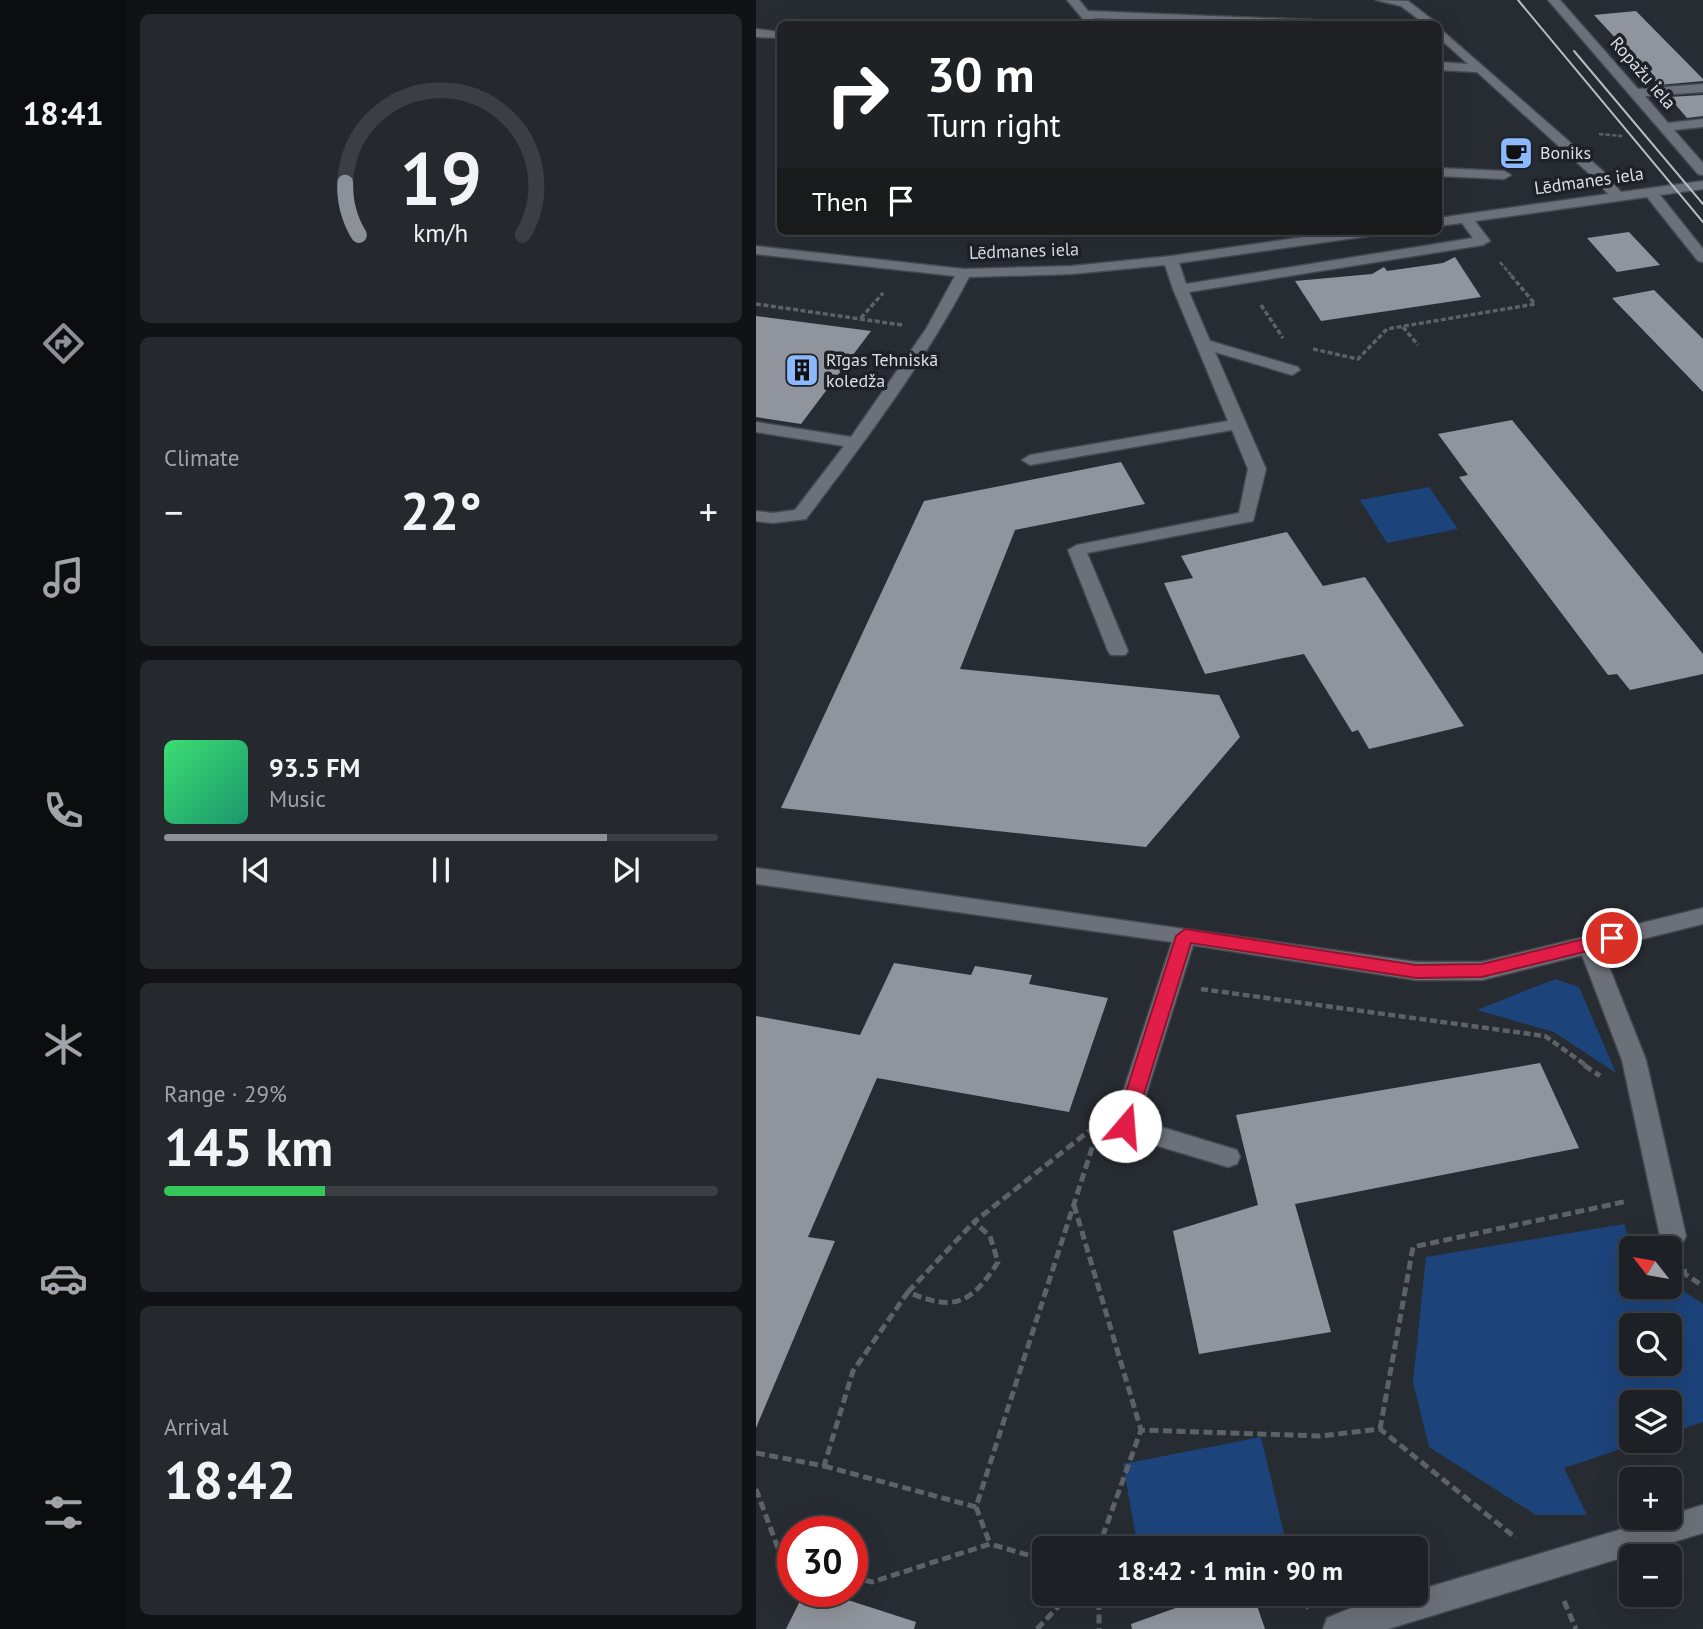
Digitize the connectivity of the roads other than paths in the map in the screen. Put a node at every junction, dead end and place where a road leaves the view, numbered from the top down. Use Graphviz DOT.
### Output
graph roads {
  1 [pos="1073,0"];
  2 [pos="1382,0"];
  3 [pos="1554,0"];
  4 [pos="1084,14"];
  5 [pos="1090,21"];
  6 [pos="1244,21"];
  7 [pos="1428,21"];
  8 [pos="756,33"];
  9 [pos="1442,33"];
  10 [pos="777,34"];
  11 [pos="1442,66"];
  12 [pos="1478,68"];
  13 [pos="1703,88"];
  14 [pos="1636,93"];
  15 [pos="1703,123"];
  16 [pos="1664,127"];
  17 [pos="1703,171"];
  18 [pos="1442,172"];
  19 [pos="1504,175"];
  20 [pos="1703,185"];
  21 [pos="1649,191"];
  22 [pos="1617,196"];
  23 [pos="1465,218"];
  24 [pos="1442,221"];
  25 [pos="1263,235"];
  26 [pos="1349,235"];
  27 [pos="1273,246"];
  28 [pos="756,250"];
  29 [pos="1703,258"];
  30 [pos="1171,260"];
  31 [pos="964,273"];
  32 [pos="1180,289"];
  33 [pos="1204,344"];
  34 [pos="1292,370"];
  35 [pos="1239,424"];
  36 [pos="756,427"];
  37 [pos="855,443"];
  38 [pos="1030,460"];
  39 [pos="756,516"];
  40 [pos="1118,651"];
  41 [pos="756,876"];
  42 [pos="1703,916"];
  43 [pos="1185,936"];
  44 [pos="1589,944"];
  45 [pos="1228,1157"];
  46 [pos="1673,1236"];
  47 [pos="1703,1520"];
  48 [pos="1338,1629"];
  1 -- 4 [label="street"];
  2 -- 7 [label="street"];
  3 -- 14 [label="street, Ropažu iela"];
  4 -- 5 [label="street"];
  4 -- 6 [label="street"];
  8 -- 10 [label="street"];
  9 -- 12 [label="street"];
  11 -- 12 [label="street"];
  12 -- 22 [label="street"];
  13 -- 14 [label="street"];
  14 -- 16 [label="street, Ropažu iela"];
  15 -- 16 [label="street"];
  16 -- 17 [label="street, Ropažu iela"];
  18 -- 19 [label="street"];
  20 -- 21 [label="street, Lēdmanes iela"];
  21 -- 22 [label="street, Lēdmanes iela"];
  21 -- 29 [label="street"];
  22 -- 23 [label="street, Lēdmanes iela"];
  23 -- 24 [label="street, Lēdmanes iela"];
  23 -- 32 [label="street"];
  25 -- 27 [label="street"];
  26 -- 27 [label="street, Lēdmanes iela"];
  27 -- 30 [label="street, Lēdmanes iela"];
  28 -- 31 [label="street, Lēdmanes iela"];
  30 -- 31 [label="street, Lēdmanes iela"];
  30 -- 32 [label="street"];
  31 -- 37 [label="street"];
  32 -- 33 [label="street"];
  33 -- 34 [label="street"];
  33 -- 35 [label="street"];
  35 -- 38 [label="street"];
  35 -- 40 [label="street"];
  36 -- 37 [label="street"];
  37 -- 39 [label="street"];
  41 -- 43 [label="street"];
  42 -- 44 [label="street"];
  43 -- 44 [label="street"];
  43 -- 45 [label="street"];
  44 -- 46 [label="street"];
  47 -- 48 [label="street"];
}
